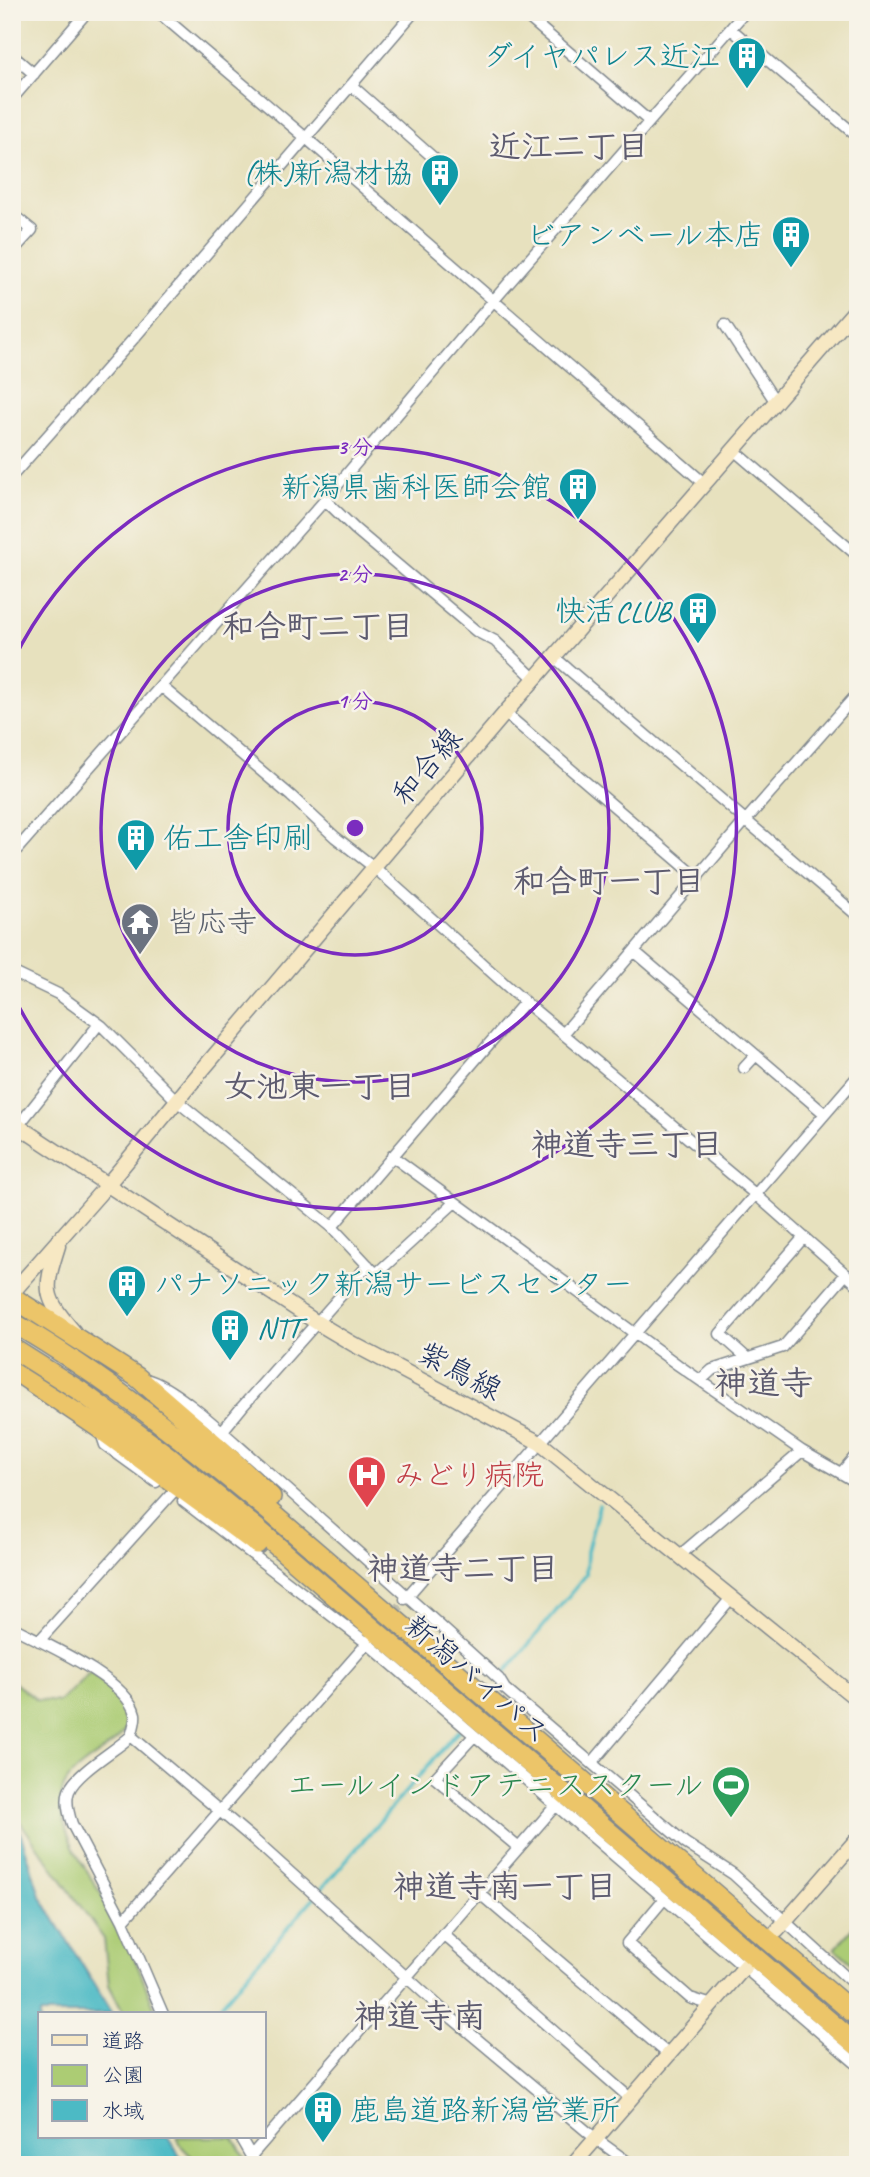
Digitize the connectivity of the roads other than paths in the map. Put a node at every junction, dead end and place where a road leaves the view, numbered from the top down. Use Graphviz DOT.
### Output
graph roads {
  1 [pos="87,12"];
  2 [pos="158,12"];
  3 [pos="414,12"];
  4 [pos="522,12"];
  5 [pos="745,12"];
  6 [pos="731,29"];
  7 [pos="12,55"];
  8 [pos="34,74"];
  9 [pos="351,85"];
  10 [pos="12,99"];
  11 [pos="649,121"];
  12 [pos="858,137"];
  13 [pos="306,138"];
  14 [pos="445,168"];
  15 [pos="12,214"];
  16 [pos="12,252"];
  17 [pos="494,300"];
  18 [pos="858,307"];
  19 [pos="725,325"];
  20 [pos="775,401"];
  21 [pos="735,451"];
  22 [pos="12,476"];
  23 [pos="705,484"];
  24 [pos="325,500"];
  25 [pos="858,556"];
  26 [pos="554,657"];
  27 [pos="535,679"];
  28 [pos="162,687"];
  29 [pos="858,693"];
  30 [pos="505,713"];
  31 [pos="746,820"];
  32 [pos="12,855"];
  33 [pos="374,869"];
  34 [pos="698,878"];
  35 [pos="858,916"];
  36 [pos="634,951"];
  37 [pos="12,972"];
  38 [pos="525,1002"];
  39 [pos="99,1024"];
  40 [pos="563,1034"];
  41 [pos="756,1055"];
  42 [pos="744,1068"];
  43 [pos="858,1076"];
  44 [pos="177,1101"];
  45 [pos="825,1114"];
  46 [pos="15,1124"];
  47 [pos="392,1156"];
  48 [pos="108,1184"];
  49 [pos="755,1194"];
  50 [pos="455,1202"];
  51 [pos="332,1227"];
  52 [pos="804,1237"];
  53 [pos="61,1238"];
  54 [pos="368,1265"];
  55 [pos="846,1274"];
  56 [pos="858,1284"];
  57 [pos="12,1295"];
  58 [pos="12,1322"];
  59 [pos="316,1322"];
  60 [pos="634,1333"];
  61 [pos="12,1340"];
  62 [pos="12,1348"];
  63 [pos="101,1354"];
  64 [pos="747,1358"];
  65 [pos="12,1369"];
  66 [pos="137,1377"];
  67 [pos="701,1380"];
  68 [pos="45,1392"];
  69 [pos="99,1428"];
  70 [pos="220,1435"];
  71 [pos="540,1443"];
  72 [pos="802,1451"];
  73 [pos="858,1453"];
  74 [pos="842,1472"];
  75 [pos="858,1483"];
  76 [pos="174,1492"];
  77 [pos="680,1555"];
  78 [pos="732,1597"];
  79 [pos="406,1598"];
  80 [pos="344,1604"];
  81 [pos="12,1627"];
  82 [pos="370,1640"];
  83 [pos="39,1641"];
  84 [pos="439,1657"];
  85 [pos="858,1700"];
  86 [pos="131,1736"];
  87 [pos="474,1736"];
  88 [pos="592,1763"];
  89 [pos="557,1804"];
  90 [pos="219,1812"];
  91 [pos="858,1838"];
  92 [pos="519,1848"];
  93 [pos="479,1893"];
  94 [pos="664,1899"];
  95 [pos="123,1921"];
  96 [pos="780,1926"];
  97 [pos="443,1934"];
  98 [pos="747,1964"];
  99 [pos="405,1977"];
  100 [pos="858,1987"];
  101 [pos="712,2005"];
  102 [pos="162,2012"];
  103 [pos="858,2017"];
  104 [pos="858,2046"];
  105 [pos="669,2055"];
  106 [pos="858,2064"];
  107 [pos="631,2099"];
  108 [pos="241,2138"];
  109 [pos="596,2139"];
  110 [pos="253,2160"];
  111 [pos="573,2165"];
  112 [pos="632,2165"];
  1 -- 8 [label="street"];
  2 -- 13 [label="street"];
  3 -- 9 [label="street"];
  4 -- 11 [label="street"];
  5 -- 6 [label="street"];
  6 -- 11 [label="street"];
  6 -- 12 [label="street"];
  7 -- 8 [label="street"];
  8 -- 10 [label="street"];
  9 -- 13 [label="street"];
  9 -- 14 [label="street"];
  11 -- 17 [label="street"];
  13 -- 17 [label="street"];
  13 -- 22 [label="street"];
  15 -- 16 [label="street"];
  17 -- 23 [label="street"];
  17 -- 24 [label="street"];
  18 -- 20 [label="main road, 和合線"];
  19 -- 20 [label="street"];
  20 -- 21 [label="main road, 和合線"];
  21 -- 23 [label="main road, 和合線"];
  21 -- 25 [label="street"];
  23 -- 26 [label="main road, 和合線"];
  24 -- 27 [label="street"];
  24 -- 28 [label="street"];
  26 -- 27 [label="main road, 和合線"];
  26 -- 31 [label="street"];
  27 -- 30 [label="main road, 和合線"];
  28 -- 32 [label="street"];
  28 -- 33 [label="street"];
  29 -- 31 [label="street"];
  30 -- 33 [label="main road, 和合線"];
  30 -- 34 [label="street"];
  31 -- 34 [label="street"];
  31 -- 35 [label="street"];
  33 -- 38 [label="street"];
  33 -- 44 [label="main road, 和合線"];
  34 -- 36 [label="street"];
  36 -- 40 [label="street"];
  36 -- 41 [label="street"];
  37 -- 39 [label="street"];
  38 -- 40 [label="street"];
  38 -- 47 [label="street"];
  39 -- 44 [label="street"];
  39 -- 46 [label="street"];
  40 -- 49 [label="street"];
  41 -- 42 [label="street"];
  41 -- 45 [label="street"];
  43 -- 45 [label="street"];
  44 -- 48 [label="main road, 和合線"];
  44 -- 51 [label="street"];
  45 -- 49 [label="street"];
  46 -- 48 [label="main road, 紫鳥線"];
  47 -- 50 [label="street"];
  47 -- 51 [label="street"];
  48 -- 53 [label="main road, 和合線"];
  48 -- 59 [label="main road, 紫鳥線"];
  49 -- 52 [label="street"];
  49 -- 60 [label="street"];
  50 -- 54 [label="street"];
  50 -- 60 [label="street"];
  51 -- 54 [label="street"];
  52 -- 55 [label="street"];
  52 -- 64 [label="street"];
  53 -- 57 [label="main road, 和合線"];
  53 -- 63 [label="main road"];
  54 -- 59 [label="street"];
  55 -- 56 [label="street"];
  55 -- 64 [label="street"];
  57 -- 63 [label="highway"];
  58 -- 84 [label="highway, 新潟バイパス"];
  59 -- 70 [label="street"];
  59 -- 71 [label="main road, 紫鳥線"];
  60 -- 67 [label="street"];
  60 -- 71 [label="street"];
  61 -- 68 [label="highway"];
  62 -- 80 [label="highway, 新潟バイパス, bridge"];
  63 -- 66 [label="highway"];
  64 -- 67 [label="street"];
  65 -- 68 [label="highway"];
  66 -- 70 [label="street"];
  66 -- 84 [label="highway"];
  67 -- 72 [label="street"];
  68 -- 69 [label="highway"];
  69 -- 76 [label="street"];
  69 -- 80 [label="highway"];
  70 -- 79 [label="street"];
  71 -- 77 [label="main road, 紫鳥線"];
  71 -- 79 [label="street"];
  72 -- 74 [label="street"];
  72 -- 77 [label="street"];
  73 -- 74 [label="street"];
  74 -- 75 [label="street"];
  76 -- 82 [label="street"];
  76 -- 83 [label="street"];
  77 -- 78 [label="main road, 紫鳥線"];
  78 -- 85 [label="main road, 紫鳥線"];
  78 -- 88 [label="street"];
  79 -- 88 [label="street"];
  80 -- 104 [label="highway, 新潟バイパス"];
  81 -- 83 [label="street"];
  82 -- 87 [label="street"];
  82 -- 90 [label="street"];
  83 -- 86 [label="street"];
  84 -- 103 [label="highway, 新潟バイパス"];
  86 -- 90 [label="street"];
  86 -- 95 [label="street"];
  87 -- 89 [label="street"];
  87 -- 92 [label="street"];
  88 -- 96 [label="street"];
  89 -- 92 [label="street"];
  89 -- 94 [label="street"];
  90 -- 95 [label="street"];
  90 -- 99 [label="street"];
  91 -- 96 [label="main road"];
  92 -- 93 [label="street"];
  93 -- 97 [label="street"];
  93 -- 105 [label="street"];
  94 -- 98 [label="street"];
  94 -- 101 [label="street"];
  95 -- 102 [label="street"];
  96 -- 100 [label="street"];
  97 -- 99 [label="street"];
  97 -- 107 [label="street"];
  98 -- 101 [label="main road"];
  98 -- 106 [label="street"];
  99 -- 109 [label="street"];
  99 -- 110 [label="street"];
  101 -- 105 [label="main road"];
  105 -- 107 [label="main road"];
  107 -- 109 [label="main road"];
  108 -- 110 [label="street"];
  109 -- 111 [label="main road"];
  109 -- 112 [label="street"];
}
